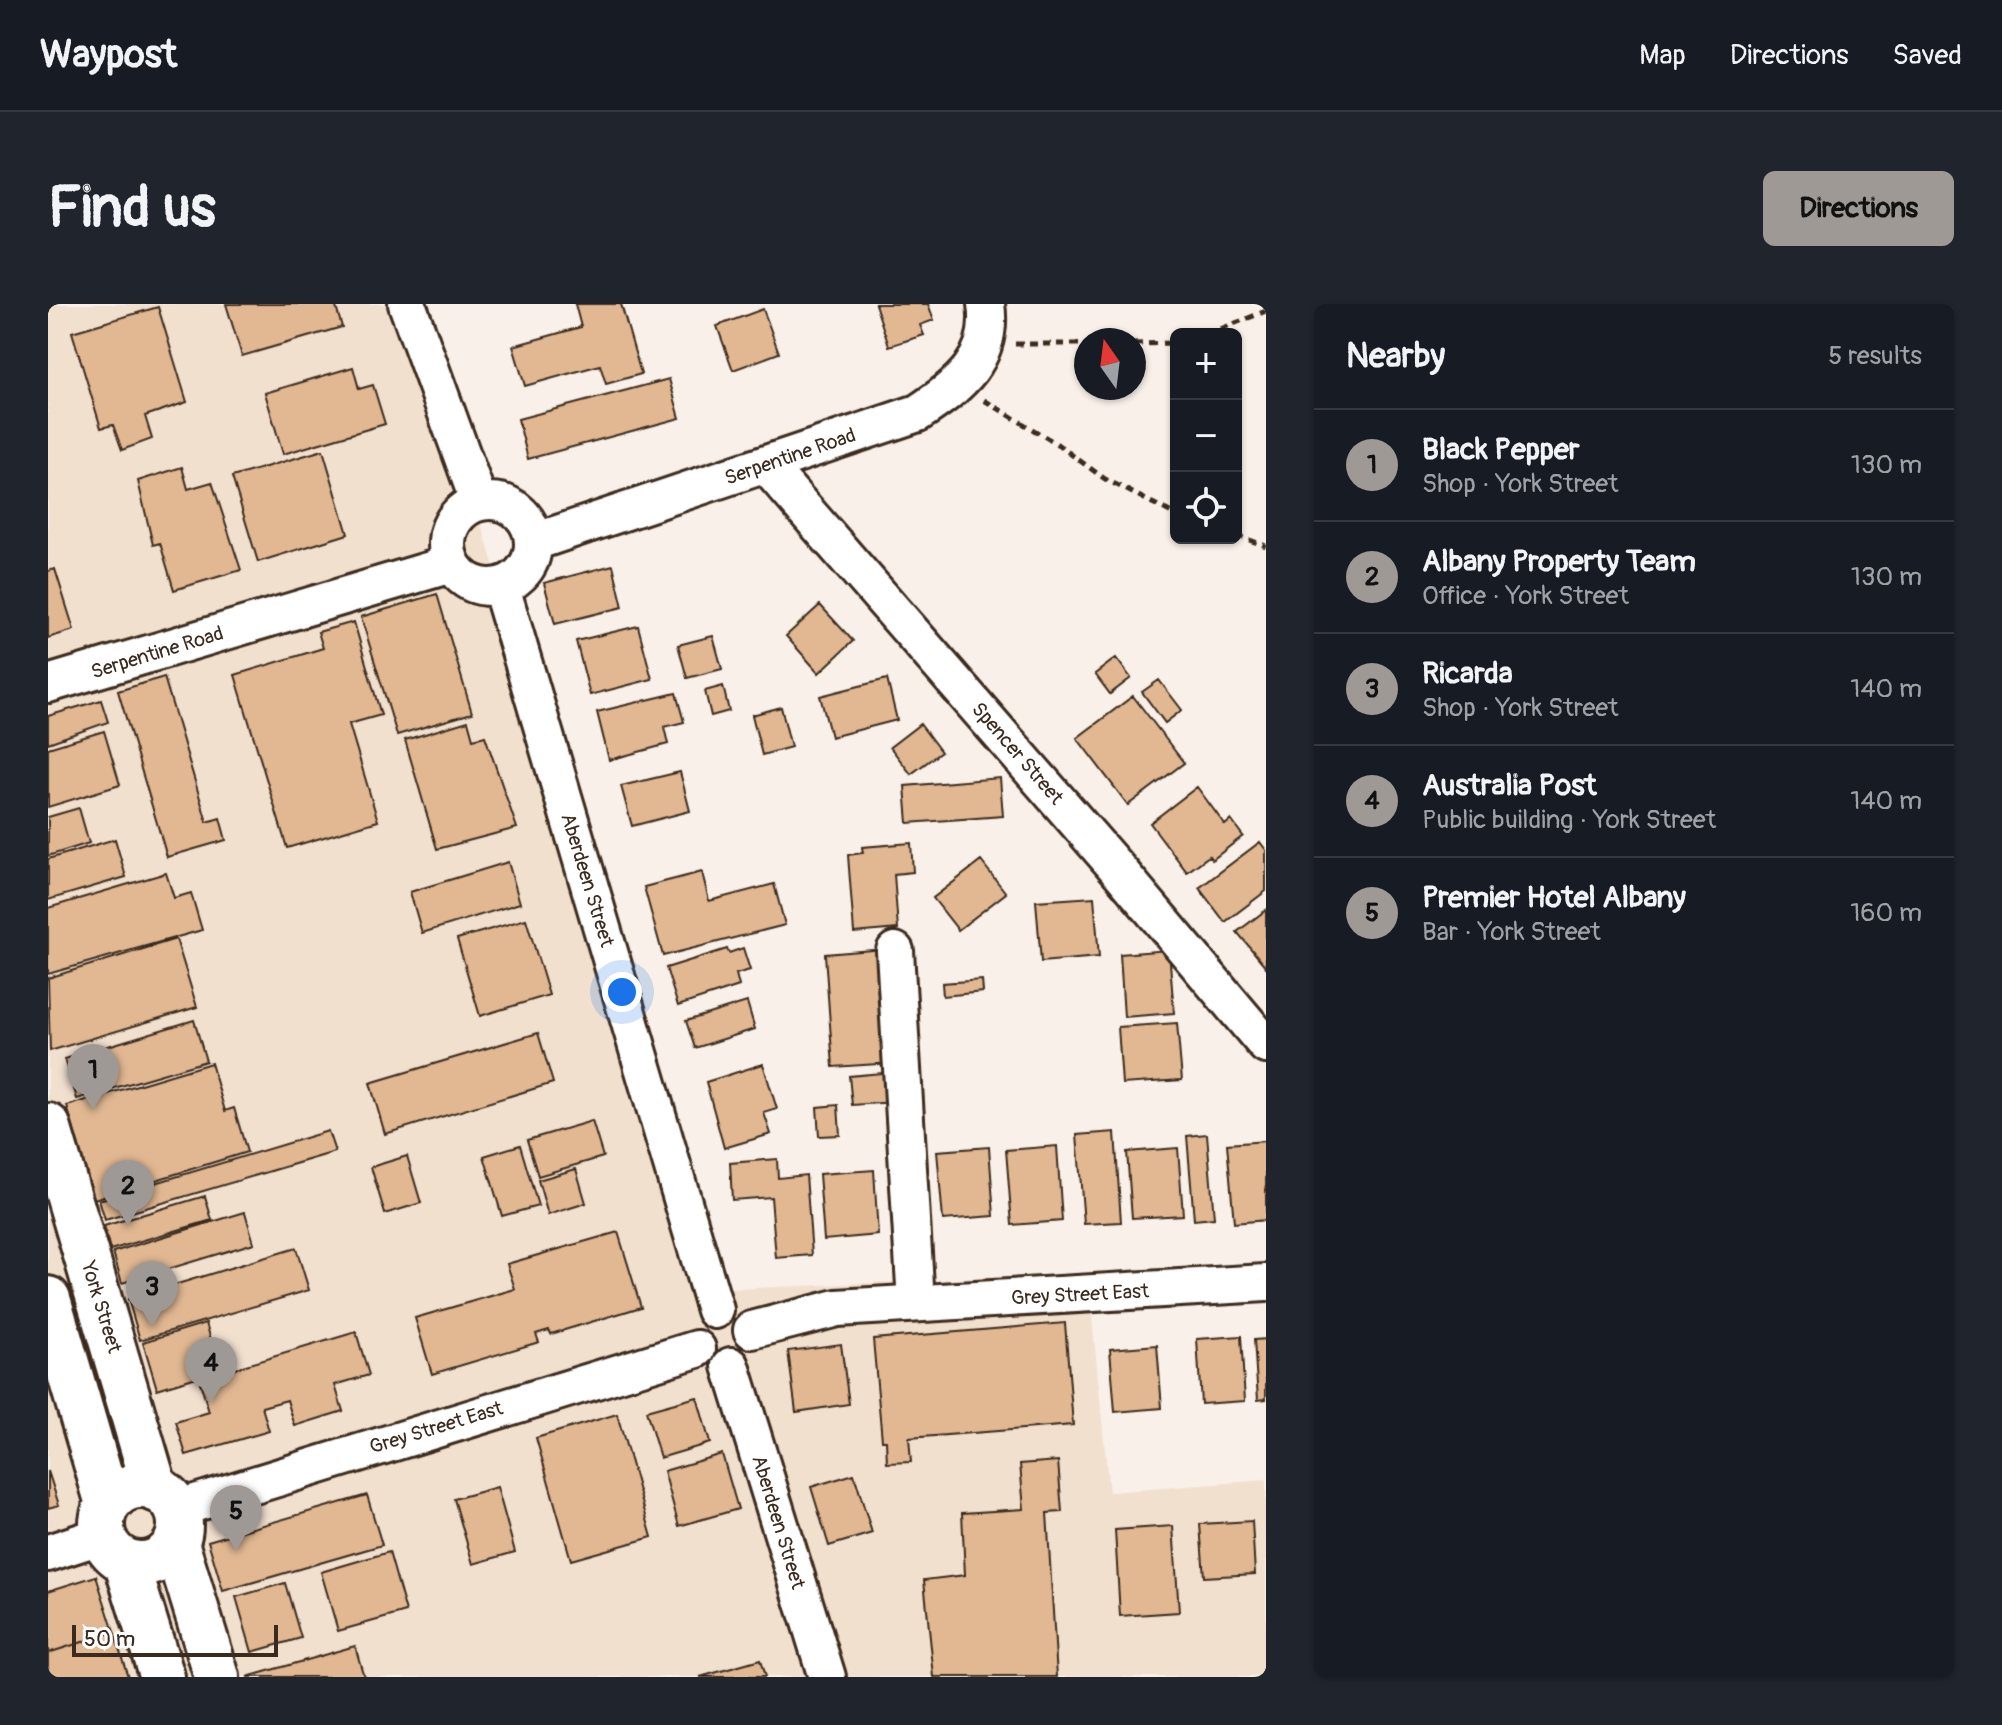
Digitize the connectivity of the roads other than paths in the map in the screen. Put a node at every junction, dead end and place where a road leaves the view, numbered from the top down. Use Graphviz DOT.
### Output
graph roads {
  1 [pos="407,304"];
  2 [pos="986,319"];
  3 [pos="766,465"];
  4 [pos="479,502"];
  5 [pos="534,542"];
  6 [pos="451,564"];
  7 [pos="501,587"];
  8 [pos="48,684"];
  9 [pos="895,951"];
  10 [pos="1266,1045"];
  11 [pos="48,1126"];
  12 [pos="1266,1283"];
  13 [pos="48,1299"];
  14 [pos="916,1303"];
  15 [pos="715,1310"];
  16 [pos="752,1330"];
  17 [pos="697,1349"];
  18 [pos="731,1366"];
  19 [pos="169,1514"];
  20 [pos="112,1534"];
  21 [pos="48,1553"];
  22 [pos="162,1677"];
  23 [pos="217,1677"];
  24 [pos="827,1677"];
  1 -- 4 [label="street"];
  2 -- 3 [label="street, Serpentine Road"];
  3 -- 5 [label="street, Serpentine Road"];
  3 -- 10 [label="street, Spencer Street"];
  4 -- 5 [label="street"];
  4 -- 6 [label="street"];
  5 -- 7 [label="street"];
  6 -- 7 [label="street"];
  6 -- 8 [label="street, Serpentine Road"];
  7 -- 15 [label="street, Aberdeen Street"];
  9 -- 14 [label="street"];
  11 -- 19 [label="main road, York Street"];
  12 -- 14 [label="street, Grey Street East"];
  13 -- 20 [label="main road"];
  14 -- 16 [label="street, Grey Street East"];
  15 -- 16 [label="street"];
  15 -- 17 [label="street"];
  16 -- 18 [label="street"];
  17 -- 18 [label="street"];
  17 -- 19 [label="street, Grey Street East"];
  18 -- 24 [label="street, Aberdeen Street"];
  19 -- 20 [label="main road"];
  19 -- 20 [label="main road"];
  19 -- 23 [label="main road, York Street"];
  20 -- 21 [label="street"];
  20 -- 22 [label="main road"];
}
